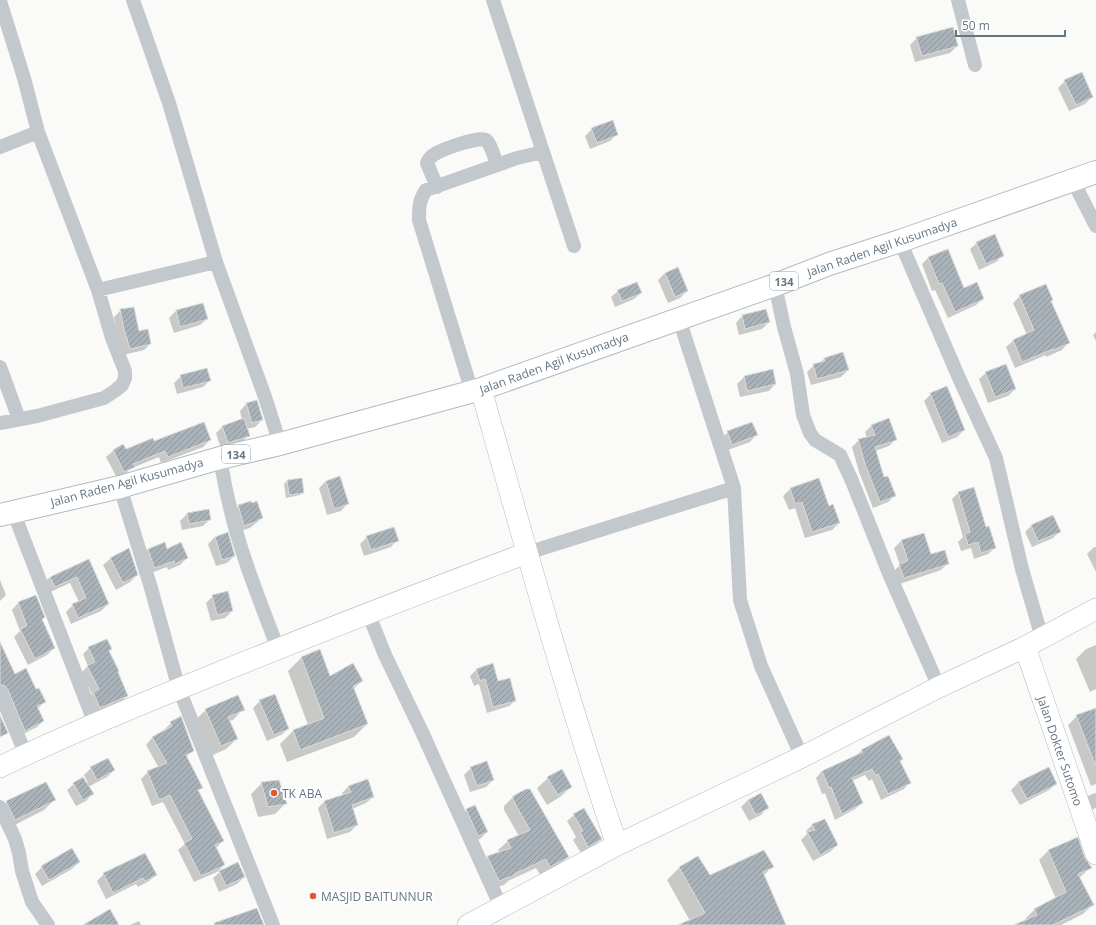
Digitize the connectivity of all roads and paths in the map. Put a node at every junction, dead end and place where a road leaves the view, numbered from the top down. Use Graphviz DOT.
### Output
graph roads {
  1 [pos="133,0"];
  2 [pos="493,0"];
  3 [pos="958,0"];
  4 [pos="0,1"];
  5 [pos="975,65"];
  6 [pos="38,132"];
  7 [pos="0,147"];
  8 [pos="543,152"];
  9 [pos="497,166"];
  10 [pos="1096,172"];
  11 [pos="1073,181"];
  12 [pos="437,187"];
  13 [pos="1096,226"];
  14 [pos="900,241"];
  15 [pos="574,246"];
  16 [pos="216,262"];
  17 [pos="775,285"];
  18 [pos="98,290"];
  19 [pos="679,318"];
  20 [pos="0,367"];
  21 [pos="477,391"];
  22 [pos="19,419"];
  23 [pos="0,424"];
  24 [pos="280,444"];
  25 [pos="220,458"];
  26 [pos="120,487"];
  27 [pos="734,488"];
  28 [pos="7,513"];
  29 [pos="527,553"];
  30 [pos="1096,609"];
  31 [pos="368,613"];
  32 [pos="1033,642"];
  33 [pos="278,649"];
  34 [pos="940,687"];
  35 [pos="179,689"];
  36 [pos="0,693"];
  37 [pos="95,724"];
  38 [pos="26,755"];
  39 [pos="802,757"];
  40 [pos="0,768"];
  41 [pos="1088,804"];
  42 [pos="0,808"];
  43 [pos="617,845"];
  44 [pos="1096,854"];
  45 [pos="501,907"];
  46 [pos="48,925"];
  47 [pos="273,925"];
  48 [pos="468,925"];
  1 -- 16 [label="street"];
  2 -- 8 [label="street"];
  3 -- 5 [label="street"];
  4 -- 6 [label="street"];
  6 -- 7 [label="street"];
  6 -- 18 [label="street"];
  8 -- 9 [label="street"];
  8 -- 15 [label="street"];
  9 -- 12 [label="street"];
  9 -- 12 [label="street"];
  10 -- 11 [label="main road, Jalan Raden Agil Kusumadya / 134"];
  11 -- 13 [label="street"];
  11 -- 14 [label="main road, Jalan Raden Agil Kusumadya / 134"];
  12 -- 21 [label="street"];
  14 -- 17 [label="main road, Jalan Raden Agil Kusumadya / 134"];
  14 -- 32 [label="street"];
  16 -- 18 [label="street"];
  16 -- 24 [label="street"];
  17 -- 19 [label="main road, Jalan Raden Agil Kusumadya / 134"];
  17 -- 34 [label="street"];
  18 -- 22 [label="street"];
  19 -- 21 [label="main road, Jalan Raden Agil Kusumadya / 134"];
  19 -- 27 [label="street"];
  20 -- 22 [label="street"];
  21 -- 24 [label="main road, Jalan Raden Agil Kusumadya / 134"];
  21 -- 29 [label="main road"];
  22 -- 23 [label="street"];
  24 -- 25 [label="main road, Jalan Raden Agil Kusumadya / 134"];
  25 -- 26 [label="main road, Jalan Raden Agil Kusumadya / 134"];
  25 -- 33 [label="street"];
  26 -- 28 [label="main road, Jalan Raden Agil Kusumadya / 134"];
  26 -- 35 [label="street"];
  27 -- 29 [label="street"];
  27 -- 39 [label="street"];
  28 -- 37 [label="street"];
  29 -- 31 [label="main road"];
  29 -- 43 [label="main road"];
  30 -- 32 [label="main road"];
  31 -- 33 [label="main road"];
  31 -- 45 [label="street"];
  32 -- 34 [label="main road"];
  32 -- 41 [label="main road, Jalan Dokter Sutomo"];
  33 -- 35 [label="main road"];
  34 -- 39 [label="main road"];
  35 -- 37 [label="main road"];
  35 -- 47 [label="street"];
  36 -- 38 [label="street"];
  37 -- 38 [label="main road"];
  38 -- 40 [label="main road"];
  39 -- 43 [label="main road"];
  41 -- 44 [label="main road, Jalan Dokter Sutomo"];
  42 -- 46 [label="street"];
  43 -- 45 [label="main road"];
  45 -- 48 [label="main road"];
}
